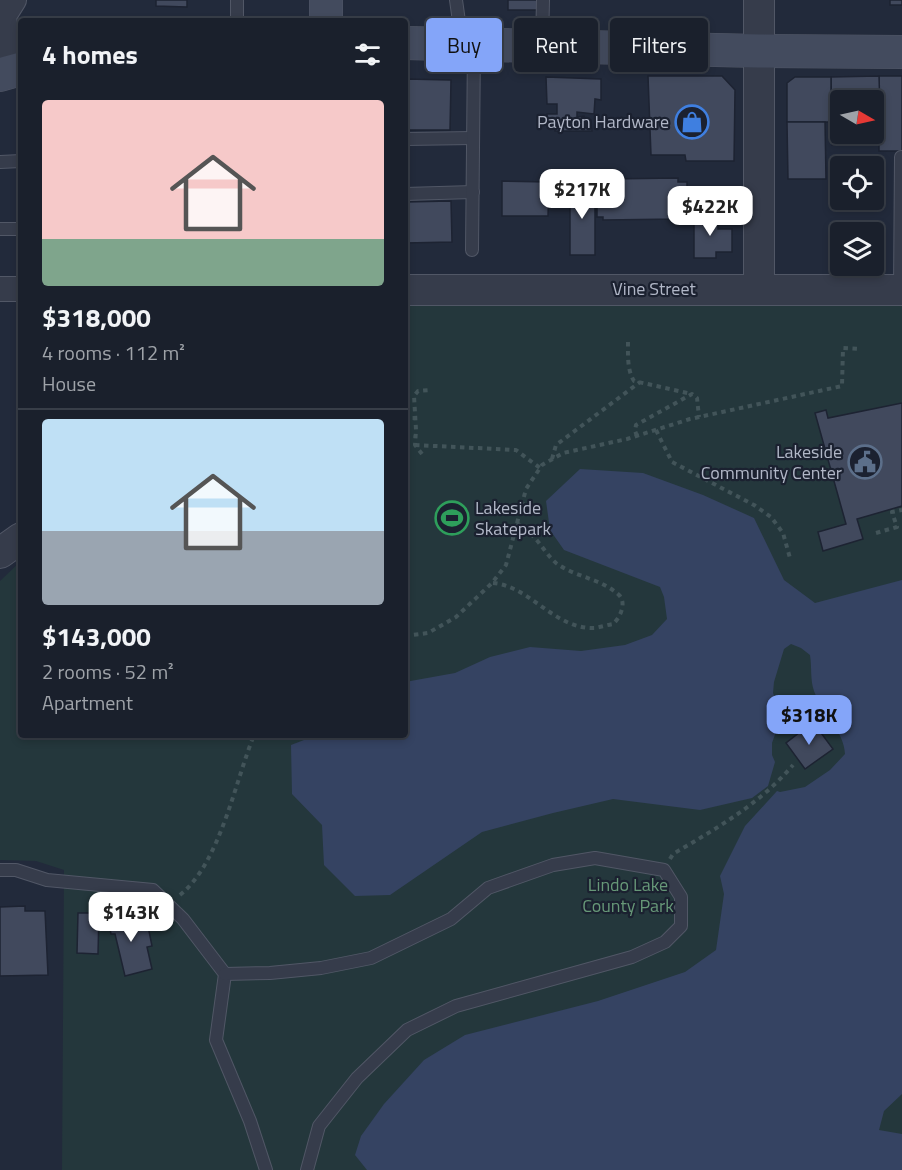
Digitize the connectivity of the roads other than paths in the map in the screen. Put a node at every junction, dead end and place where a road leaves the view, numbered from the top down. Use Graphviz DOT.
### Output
graph roads {
  1 [pos="14,0"];
  2 [pos="237,0"];
  3 [pos="326,0"];
  4 [pos="456,0"];
  5 [pos="543,0"];
  6 [pos="759,0"];
  7 [pos="237,18"];
  8 [pos="326,18"];
  9 [pos="461,18"];
  10 [pos="543,18"];
  11 [pos="408,43"];
  12 [pos="426,44"];
  13 [pos="598,47"];
  14 [pos="759,51"];
  15 [pos="902,51"];
  16 [pos="10,72"];
  17 [pos="469,72"];
  18 [pos="473,138"];
  19 [pos="408,139"];
  20 [pos="901,157"];
  21 [pos="18,161"];
  22 [pos="0,162"];
  23 [pos="473,192"];
  24 [pos="408,194"];
  25 [pos="0,229"];
  26 [pos="18,229"];
  27 [pos="472,250"];
  28 [pos="0,289"];
  29 [pos="18,289"];
  30 [pos="759,289"];
  31 [pos="408,290"];
  32 [pos="901,290"];
  33 [pos="0,870"];
  34 [pos="225,974"];
  35 [pos="266,1170"];
  36 [pos="307,1170"];
  1 -- 16 [label="street"];
  2 -- 7 [label="lane"];
  3 -- 8 [label="main road"];
  4 -- 9 [label="lane"];
  5 -- 10 [label="lane"];
  6 -- 14 [label="street"];
  11 -- 12 [label="main road"];
  13 -- 14 [label="main road"];
  14 -- 15 [label="main road"];
  14 -- 30 [label="street"];
  17 -- 18 [label="lane"];
  18 -- 19 [label="lane"];
  18 -- 23 [label="lane"];
  20 -- 32 [label="lane"];
  21 -- 22 [label="lane"];
  23 -- 24 [label="lane"];
  23 -- 27 [label="lane"];
  25 -- 26 [label="lane"];
  28 -- 29 [label="street"];
  30 -- 31 [label="street, Vine Street"];
  30 -- 32 [label="street, Vine Street"];
  33 -- 34 [label="lane"];
  34 -- 35 [label="lane"];
  34 -- 36 [label="lane"];
}
